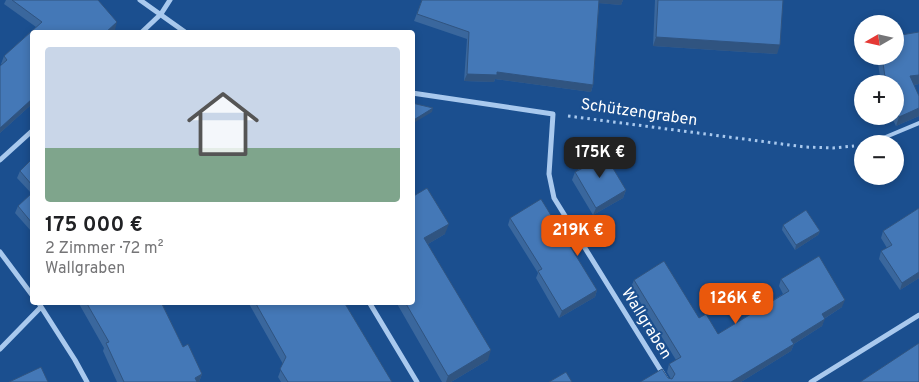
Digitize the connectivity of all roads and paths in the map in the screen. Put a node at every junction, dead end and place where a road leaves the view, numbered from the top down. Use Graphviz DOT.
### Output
graph roads {
  1 [pos="140,0"];
  2 [pos="170,0"];
  3 [pos="161,14"];
  4 [pos="144,30"];
  5 [pos="182,30"];
  6 [pos="415,92"];
  7 [pos="553,114"];
  8 [pos="919,124"];
  9 [pos="30,133"];
  10 [pos="892,135"];
  11 [pos="854,146"];
  12 [pos="0,160"];
  13 [pos="0,252"];
  14 [pos="30,292"];
  15 [pos="40,305"];
  16 [pos="371,305"];
  17 [pos="919,315"];
  18 [pos="0,349"];
  19 [pos="87,382"];
  20 [pos="417,382"];
  21 [pos="668,382"];
  22 [pos="811,382"];
  1 -- 3 [label="street"];
  2 -- 3 [label="street"];
  3 -- 4 [label="street"];
  3 -- 5 [label="street"];
  6 -- 7 [label="street"];
  7 -- 11 [label="path, Schützengraben"];
  7 -- 21 [label="street, Wallgraben"];
  8 -- 10 [label="lane"];
  9 -- 12 [label="street"];
  13 -- 14 [label="street"];
  15 -- 18 [label="street"];
  15 -- 19 [label="street"];
  16 -- 20 [label="street"];
  17 -- 22 [label="street"];
}
